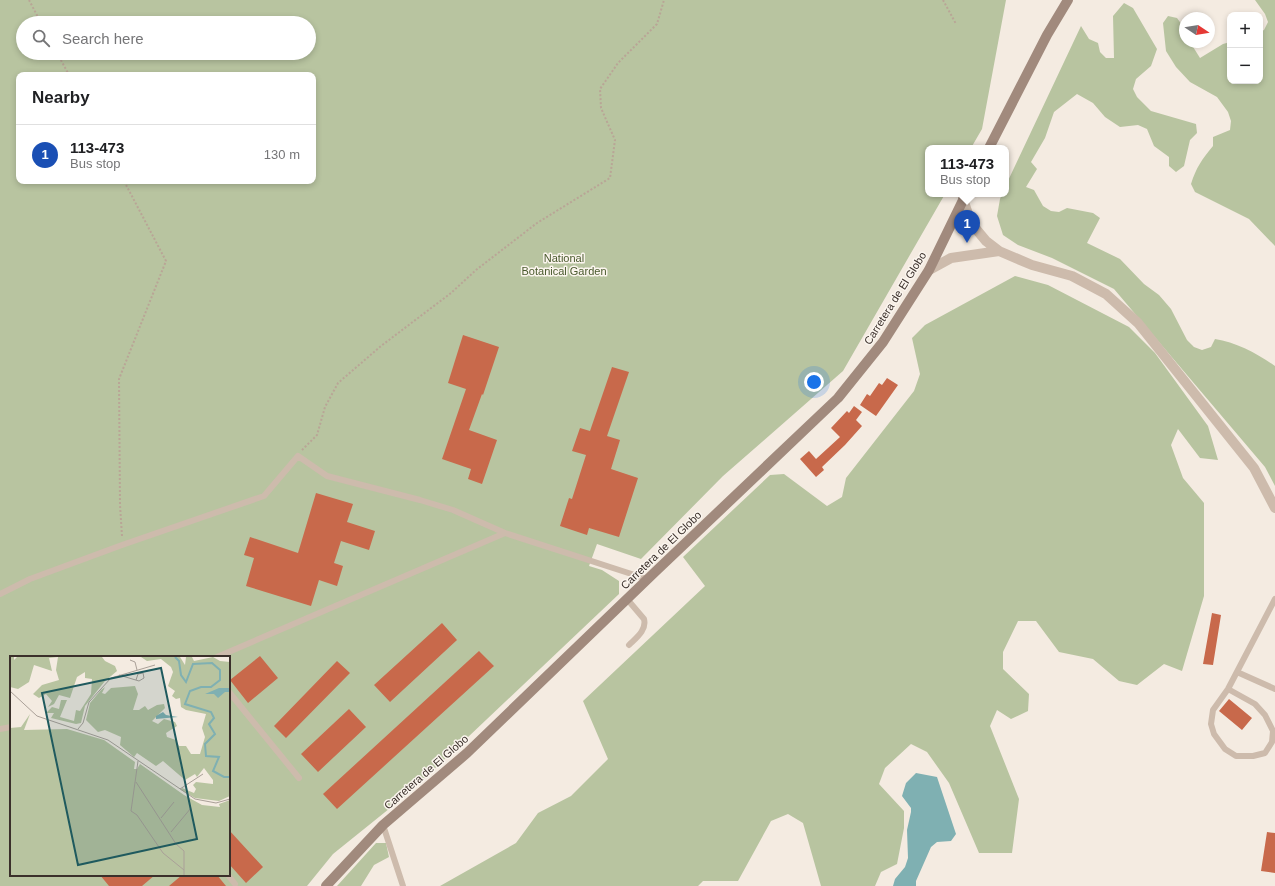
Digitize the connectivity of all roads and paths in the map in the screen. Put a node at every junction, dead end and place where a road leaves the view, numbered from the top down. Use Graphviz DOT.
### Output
graph roads {
  1 [pos="29,0"];
  2 [pos="664,0"];
  3 [pos="943,0"];
  4 [pos="1068,0"];
  5 [pos="37,16"];
  6 [pos="956,24"];
  7 [pos="61,60"];
  8 [pos="67,72"];
  9 [pos="991,145"];
  10 [pos="126,184"];
  11 [pos="965,197"];
  12 [pos="965,197"];
  13 [pos="999,251"];
  14 [pos="929,270"];
  15 [pos="298,456"];
  16 [pos="1275,508"];
  17 [pos="505,534"];
  18 [pos="122,545"];
  19 [pos="647,579"];
  20 [pos="0,594"];
  21 [pos="627,599"];
  22 [pos="1275,599"];
  23 [pos="629,645"];
  24 [pos="219,656"];
  25 [pos="1237,672"];
  26 [pos="1228,689"];
  27 [pos="1275,689"];
  28 [pos="230,693"];
  29 [pos="10,727"];
  30 [pos="0,729"];
  31 [pos="300,778"];
  32 [pos="384,825"];
  33 [pos="229,876"];
  34 [pos="235,884"];
  35 [pos="326,886"];
  36 [pos="403,886"];
  1 -- 5 [label="path"];
  2 -- 15 [label="path"];
  3 -- 6 [label="path"];
  4 -- 9 [label="main road"];
  7 -- 8 [label="path"];
  10 -- 18 [label="path"];
  11 -- 13 [label="street"];
  12 -- 14 [label="main road, Carretera de El Globo"];
  13 -- 14 [label="street"];
  13 -- 16 [label="street"];
  14 -- 19 [label="main road, Carretera de El Globo"];
  15 -- 17 [label="lane"];
  15 -- 18 [label="lane"];
  17 -- 19 [label="lane"];
  17 -- 24 [label="lane"];
  18 -- 20 [label="lane"];
  19 -- 21 [label="main road, Carretera de El Globo"];
  21 -- 23 [label="lane"];
  21 -- 32 [label="main road, Carretera de El Globo"];
  22 -- 25 [label="lane"];
  25 -- 26 [label="lane"];
  25 -- 27 [label="lane"];
  26 -- 26 [label="lane"];
  28 -- 31 [label="lane"];
  29 -- 30 [label="lane"];
  32 -- 35 [label="main road, Carretera de El Globo"];
  32 -- 36 [label="lane"];
  33 -- 34 [label="lane"];
}
